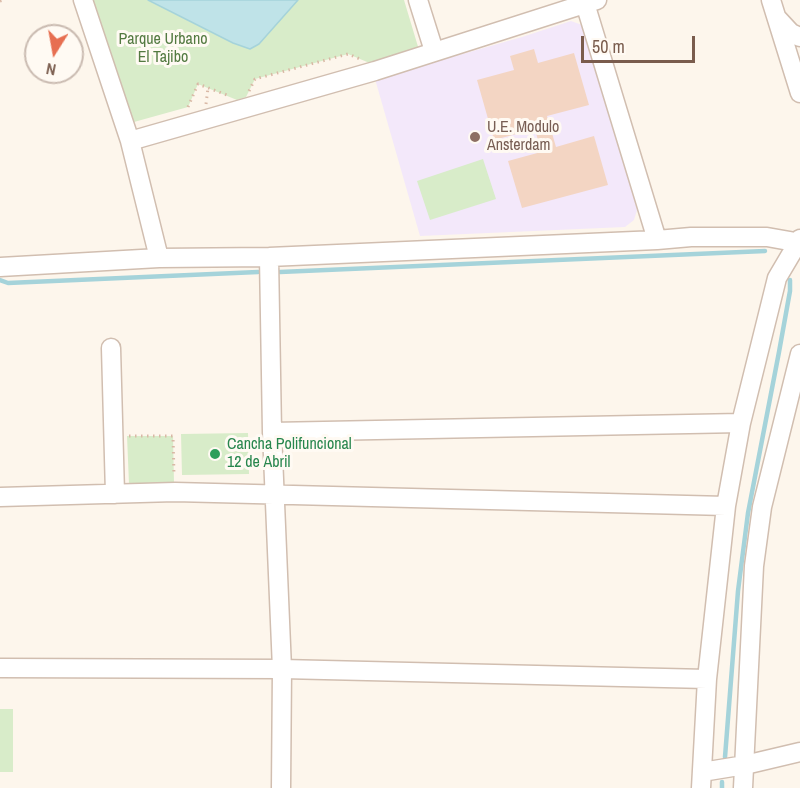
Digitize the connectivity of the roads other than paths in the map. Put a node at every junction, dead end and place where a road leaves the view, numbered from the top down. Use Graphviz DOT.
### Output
graph roads {
  1 [pos="83,0"];
  2 [pos="418,0"];
  3 [pos="771,0"];
  4 [pos="589,1"];
  5 [pos="776,18"];
  6 [pos="800,37"];
  7 [pos="434,51"];
  8 [pos="800,93"];
  9 [pos="130,141"];
  10 [pos="657,240"];
  11 [pos="799,241"];
  12 [pos="269,257"];
  13 [pos="159,258"];
  14 [pos="0,267"];
  15 [pos="111,348"];
  16 [pos="800,354"];
  17 [pos="741,423"];
  18 [pos="272,432"];
  19 [pos="115,494"];
  20 [pos="276,496"];
  21 [pos="0,497"];
  22 [pos="726,506"];
  23 [pos="0,668"];
  24 [pos="282,669"];
  25 [pos="707,678"];
  26 [pos="800,752"];
  27 [pos="745,765"];
  28 [pos="702,780"];
  29 [pos="280,788"];
  30 [pos="743,788"];
  1 -- 9 [label="street"];
  2 -- 7 [label="street"];
  3 -- 5 [label="street"];
  4 -- 7 [label="street"];
  4 -- 10 [label="street"];
  5 -- 6 [label="street"];
  5 -- 8 [label="street"];
  7 -- 9 [label="street"];
  9 -- 13 [label="street"];
  10 -- 11 [label="street"];
  10 -- 12 [label="street"];
  11 -- 17 [label="street"];
  12 -- 13 [label="street"];
  12 -- 18 [label="street"];
  13 -- 14 [label="street"];
  15 -- 19 [label="street"];
  16 -- 27 [label="street"];
  17 -- 18 [label="street"];
  17 -- 22 [label="street"];
  18 -- 20 [label="street"];
  19 -- 20 [label="street"];
  19 -- 21 [label="street"];
  20 -- 22 [label="street"];
  20 -- 24 [label="street"];
  22 -- 25 [label="street"];
  23 -- 24 [label="street"];
  24 -- 25 [label="street"];
  24 -- 29 [label="street"];
  25 -- 28 [label="street"];
  26 -- 27 [label="street"];
  27 -- 28 [label="street"];
  27 -- 30 [label="street"];
}
